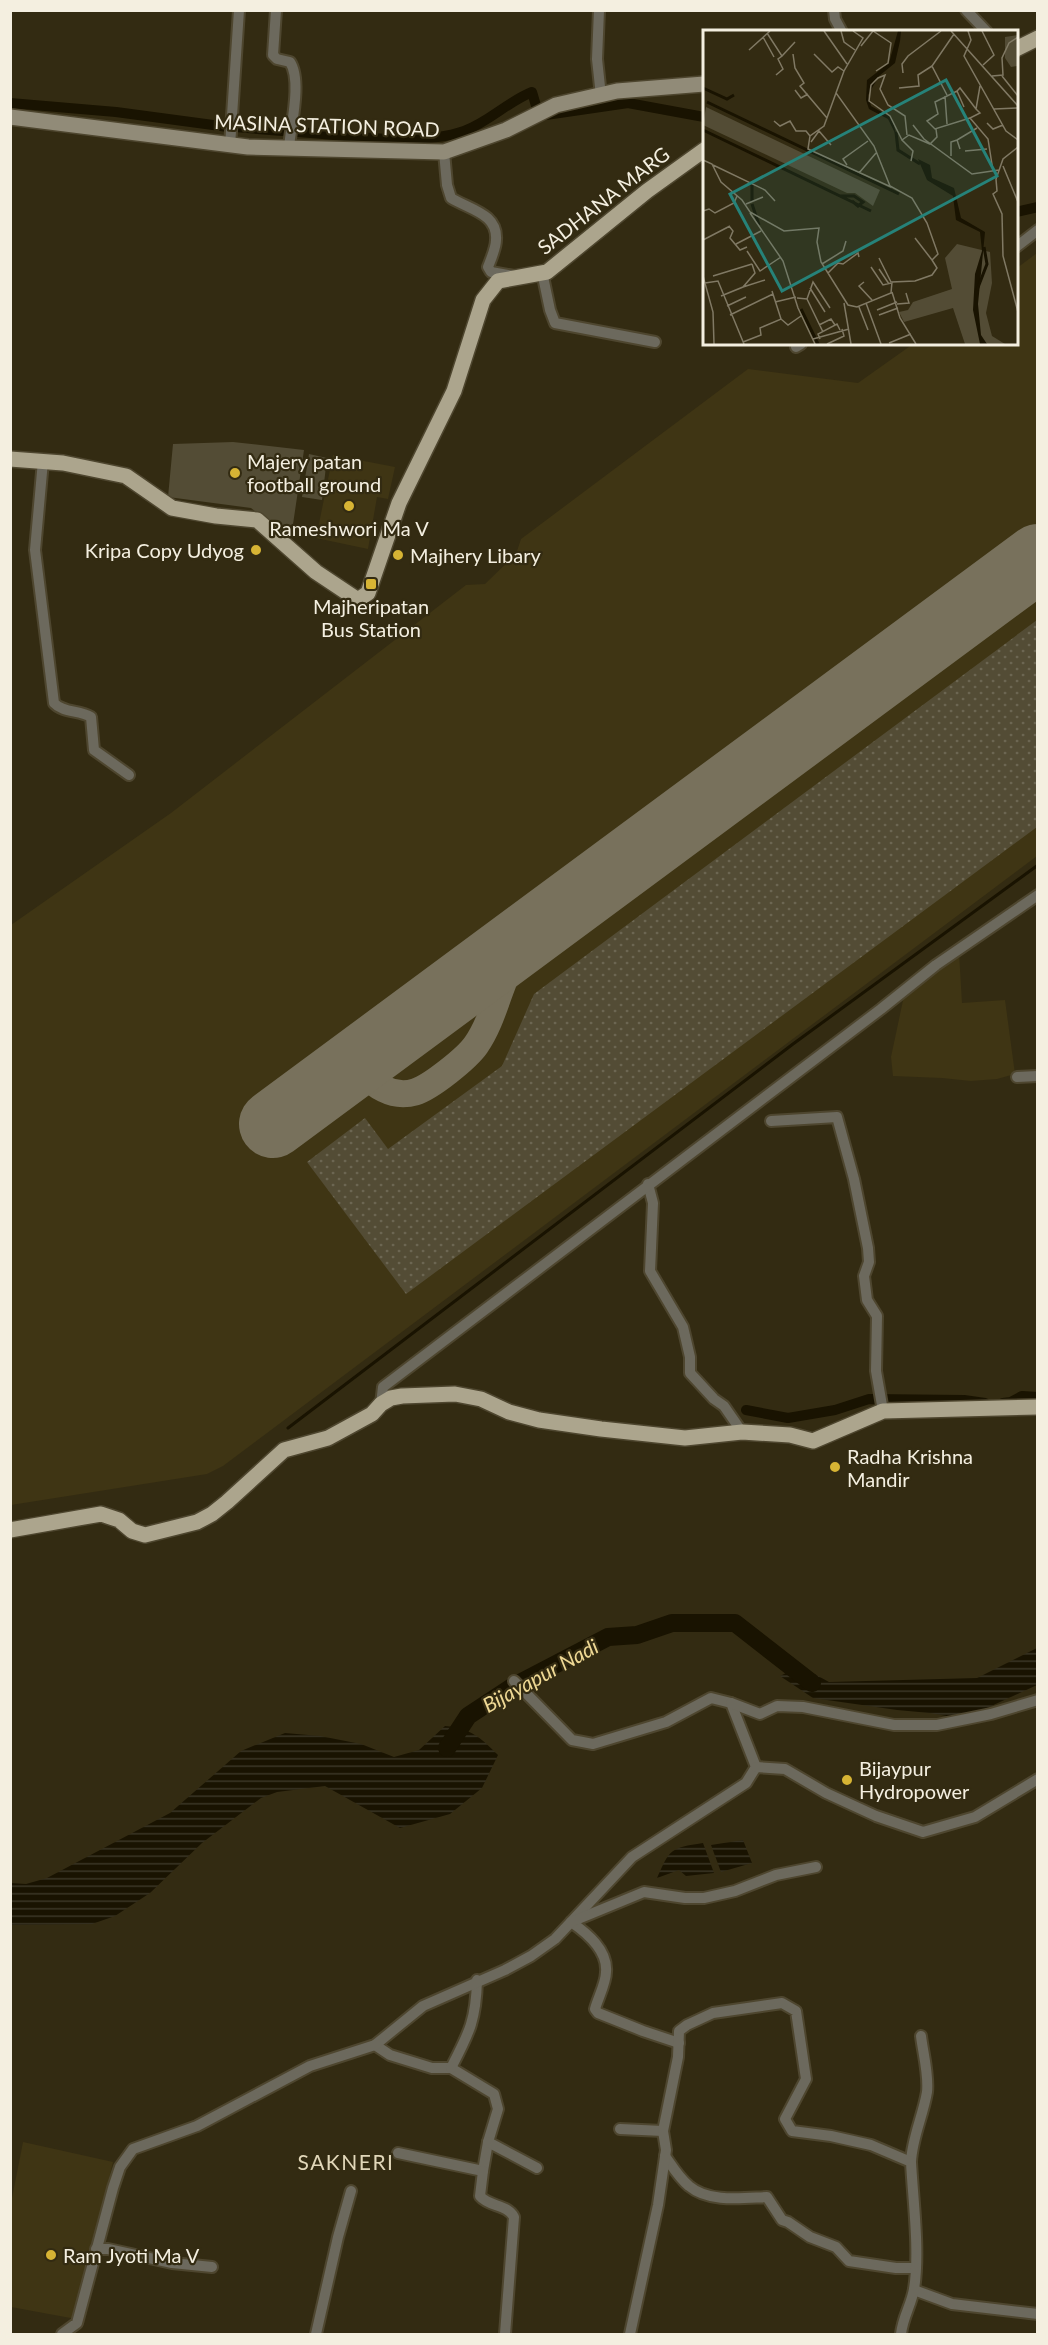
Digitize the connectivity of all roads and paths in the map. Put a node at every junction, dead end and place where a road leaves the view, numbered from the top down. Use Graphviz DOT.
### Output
graph roads {
  1 [pos="239,10"];
  2 [pos="276,10"];
  3 [pos="599,10"];
  4 [pos="834,10"];
  5 [pos="966,10"];
  6 [pos="841,30"];
  7 [pos="985,30"];
  8 [pos="1038,38"];
  9 [pos="1018,49"];
  10 [pos="703,84"];
  11 [pos="601,96"];
  12 [pos="10,117"];
  13 [pos="230,146"];
  14 [pos="289,147"];
  15 [pos="703,151"];
  16 [pos="444,152"];
  17 [pos="1038,230"];
  18 [pos="1018,246"];
  19 [pos="542,272"];
  20 [pos="516,276"];
  21 [pos="655,342"];
  22 [pos="10,459"];
  23 [pos="43,460"];
  24 [pos="129,775"];
  25 [pos="1038,895"];
  26 [pos="1038,1076"];
  27 [pos="1017,1077"];
  28 [pos="771,1121"];
  29 [pos="648,1184"];
  30 [pos="381,1404"];
  31 [pos="1038,1407"];
  32 [pos="883,1411"];
  33 [pos="742,1432"];
  34 [pos="10,1530"];
  35 [pos="516,1685"];
  36 [pos="1038,1700"];
  37 [pos="731,1703"];
  38 [pos="756,1767"];
  39 [pos="1038,1779"];
  40 [pos="816,1866"];
  41 [pos="571,1922"];
  42 [pos="477,1980"];
  43 [pos="921,2036"];
  44 [pos="679,2043"];
  45 [pos="375,2045"];
  46 [pos="451,2068"];
  47 [pos="620,2129"];
  48 [pos="663,2131"];
  49 [pos="488,2142"];
  50 [pos="398,2153"];
  51 [pos="665,2156"];
  52 [pos="911,2162"];
  53 [pos="537,2168"];
  54 [pos="483,2171"];
  55 [pos="351,2191"];
  56 [pos="96,2249"];
  57 [pos="212,2267"];
  58 [pos="915,2268"];
  59 [pos="914,2290"];
  60 [pos="1038,2314"];
  61 [pos="62,2334"];
  62 [pos="316,2334"];
  63 [pos="504,2334"];
  64 [pos="630,2334"];
  65 [pos="901,2334"];
  1 -- 13 [label="street"];
  2 -- 14 [label="street"];
  3 -- 11 [label="street"];
  4 -- 6 [label="street"];
  5 -- 7 [label="street"];
  8 -- 9 [label="main road"];
  10 -- 11 [label="street, MASINA STATION ROAD"];
  11 -- 16 [label="street, MASINA STATION ROAD"];
  12 -- 13 [label="street, MASINA STATION ROAD"];
  13 -- 14 [label="street, MASINA STATION ROAD"];
  14 -- 16 [label="street, MASINA STATION ROAD"];
  15 -- 19 [label="main road, SADHANA MARG"];
  16 -- 20 [label="street"];
  17 -- 18 [label="street"];
  19 -- 20 [label="main road, SADHANA MARG"];
  19 -- 21 [label="street"];
  20 -- 23 [label="main road, SADHANA MARG"];
  22 -- 23 [label="main road"];
  23 -- 24 [label="street"];
  25 -- 29 [label="street"];
  26 -- 27 [label="street"];
  28 -- 32 [label="street"];
  29 -- 30 [label="street"];
  29 -- 33 [label="street"];
  30 -- 33 [label="main road"];
  30 -- 34 [label="main road"];
  31 -- 32 [label="main road"];
  32 -- 33 [label="main road"];
  35 -- 37 [label="street"];
  36 -- 37 [label="street"];
  37 -- 38 [label="street"];
  38 -- 39 [label="street"];
  38 -- 41 [label="street"];
  40 -- 41 [label="street"];
  41 -- 42 [label="street"];
  41 -- 44 [label="street"];
  42 -- 45 [label="street"];
  42 -- 46 [label="street"];
  43 -- 52 [label="street"];
  44 -- 48 [label="street"];
  44 -- 52 [label="street"];
  45 -- 46 [label="street"];
  45 -- 56 [label="street"];
  46 -- 49 [label="street"];
  47 -- 48 [label="street"];
  48 -- 51 [label="street"];
  49 -- 53 [label="street"];
  49 -- 54 [label="street"];
  50 -- 54 [label="street"];
  51 -- 58 [label="street"];
  51 -- 64 [label="street"];
  52 -- 58 [label="street"];
  54 -- 63 [label="street"];
  55 -- 62 [label="street"];
  56 -- 57 [label="street"];
  56 -- 61 [label="street"];
  58 -- 59 [label="street"];
  59 -- 60 [label="street"];
  59 -- 65 [label="street"];
}
